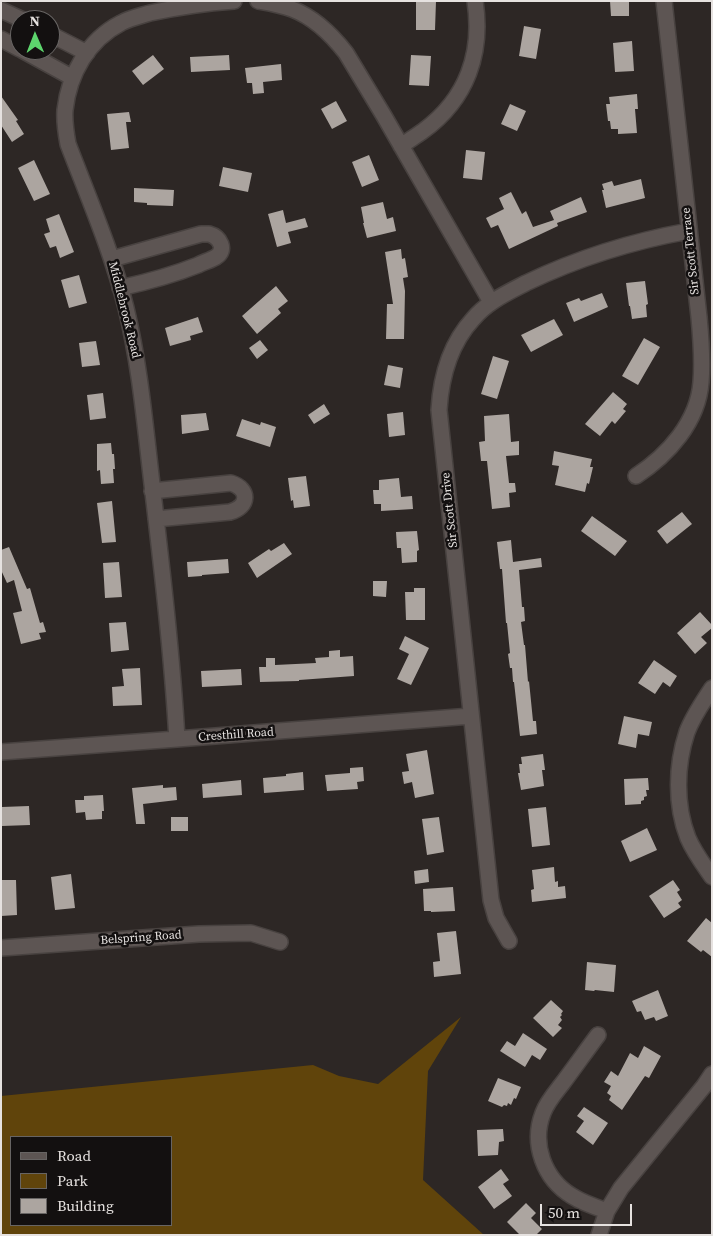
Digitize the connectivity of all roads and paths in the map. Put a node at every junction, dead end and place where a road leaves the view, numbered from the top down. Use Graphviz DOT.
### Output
graph roads {
  1 [pos="234,1"];
  2 [pos="258,1"];
  3 [pos="475,1"];
  4 [pos="664,1"];
  5 [pos="60,39"];
  6 [pos="87,53"];
  7 [pos="40,60"];
  8 [pos="73,78"];
  9 [pos="401,146"];
  10 [pos="689,231"];
  11 [pos="112,259"];
  12 [pos="120,288"];
  13 [pos="491,302"];
  14 [pos="636,476"];
  15 [pos="152,491"];
  16 [pos="156,519"];
  17 [pos="712,688"];
  18 [pos="471,716"];
  19 [pos="177,739"];
  20 [pos="1,752"];
  21 [pos="712,877"];
  22 [pos="509,941"];
  23 [pos="280,942"];
  24 [pos="1,948"];
  25 [pos="598,1035"];
  26 [pos="712,1074"];
  27 [pos="607,1211"];
  28 [pos="599,1235"];
  1 -- 6 [label="street, Middlebrook Road"];
  2 -- 9 [label="street"];
  3 -- 9 [label="street"];
  4 -- 10 [label="street, Sir Scott Terrace"];
  5 -- 6 [label="street"];
  6 -- 8 [label="street, Middlebrook Road"];
  7 -- 8 [label="street"];
  8 -- 11 [label="street, Middlebrook Road"];
  9 -- 13 [label="street"];
  10 -- 13 [label="street, Sir Scott Drive"];
  10 -- 14 [label="street, Sir Scott Terrace"];
  11 -- 12 [label="street, Middlebrook Road"];
  11 -- 12 [label="street"];
  12 -- 15 [label="street, Middlebrook Road"];
  13 -- 18 [label="street, Sir Scott Drive"];
  15 -- 16 [label="street, Middlebrook Road"];
  15 -- 16 [label="street"];
  16 -- 19 [label="street, Middlebrook Road"];
  17 -- 21 [label="street"];
  18 -- 19 [label="street, Cresthill Road"];
  18 -- 22 [label="street, Sir Scott Drive"];
  19 -- 20 [label="street, Cresthill Road"];
  23 -- 24 [label="street, Belspring Road"];
  25 -- 27 [label="street"];
  26 -- 27 [label="street"];
  27 -- 28 [label="street"];
}
